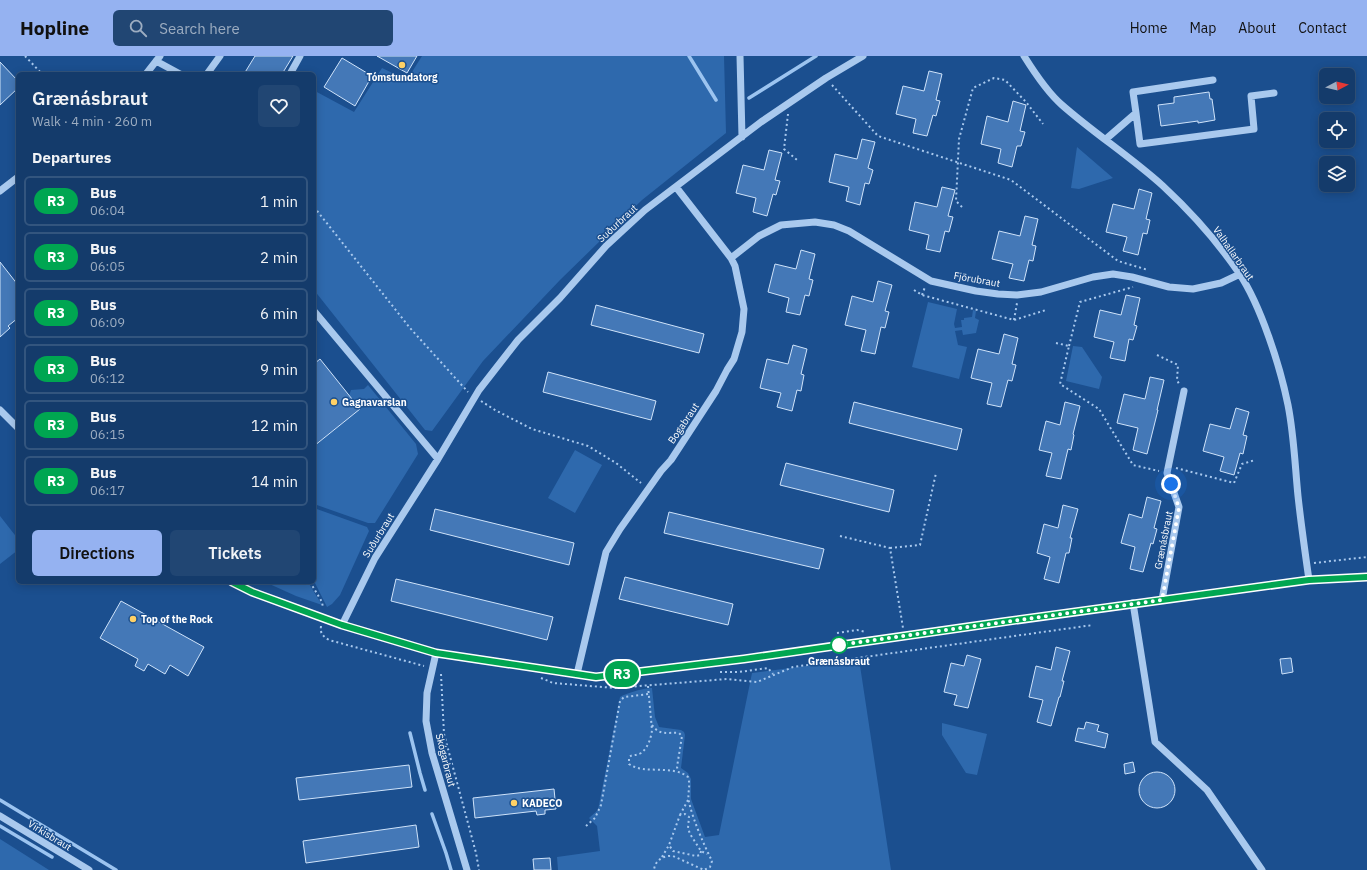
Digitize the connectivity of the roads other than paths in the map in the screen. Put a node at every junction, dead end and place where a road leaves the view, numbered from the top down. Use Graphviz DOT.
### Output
graph roads {
  1 [pos="220,56"];
  2 [pos="300,56"];
  3 [pos="740,56"];
  4 [pos="863,56"];
  5 [pos="1024,56"];
  6 [pos="158,58"];
  7 [pos="148,72"];
  8 [pos="177,72"];
  9 [pos="209,72"];
  10 [pos="291,72"];
  11 [pos="1213,80"];
  12 [pos="1274,93"];
  13 [pos="1136,113"];
  14 [pos="742,137"];
  15 [pos="1106,139"];
  16 [pos="16,179"];
  17 [pos="676,187"];
  18 [pos="0,191"];
  19 [pos="731,258"];
  20 [pos="1240,274"];
  21 [pos="316,313"];
  22 [pos="1184,391"];
  23 [pos="0,410"];
  24 [pos="16,426"];
  25 [pos="438,459"];
  26 [pos="1367,577"];
  27 [pos="1309,580"];
  28 [pos="236,584"];
  29 [pos="1162,600"];
  30 [pos="1133,604"];
  31 [pos="342,625"];
  32 [pos="436,653"];
  33 [pos="577,674"];
  34 [pos="0,816"];
  35 [pos="89,870"];
  36 [pos="467,870"];
  37 [pos="1262,870"];
  1 -- 9 [label="street"];
  2 -- 10 [label="street"];
  3 -- 14 [label="street"];
  4 -- 14 [label="street, Suðurbraut"];
  5 -- 15 [label="street, Valhallarbraut"];
  6 -- 7 [label="street"];
  6 -- 8 [label="street"];
  11 -- 13 [label="street"];
  12 -- 13 [label="street"];
  13 -- 15 [label="street"];
  14 -- 17 [label="street, Suðurbraut"];
  15 -- 20 [label="street, Valhallarbraut"];
  16 -- 18 [label="street"];
  17 -- 19 [label="street, Bogabraut"];
  17 -- 25 [label="street, Suðurbraut"];
  19 -- 20 [label="street, Fjörubraut"];
  19 -- 33 [label="street, Bogabraut"];
  20 -- 27 [label="street, Valhallarbraut"];
  21 -- 25 [label="street"];
  22 -- 29 [label="street, Grænásbraut"];
  23 -- 24 [label="street"];
  25 -- 31 [label="street, Suðurbraut"];
  26 -- 27 [label="street"];
  27 -- 29 [label="street"];
  28 -- 31 [label="street"];
  29 -- 30 [label="street"];
  30 -- 33 [label="street"];
  30 -- 37 [label="street"];
  31 -- 32 [label="street"];
  32 -- 33 [label="street"];
  32 -- 36 [label="street, Skógarbraut"];
  34 -- 35 [label="street, Virkisbraut"];
}
